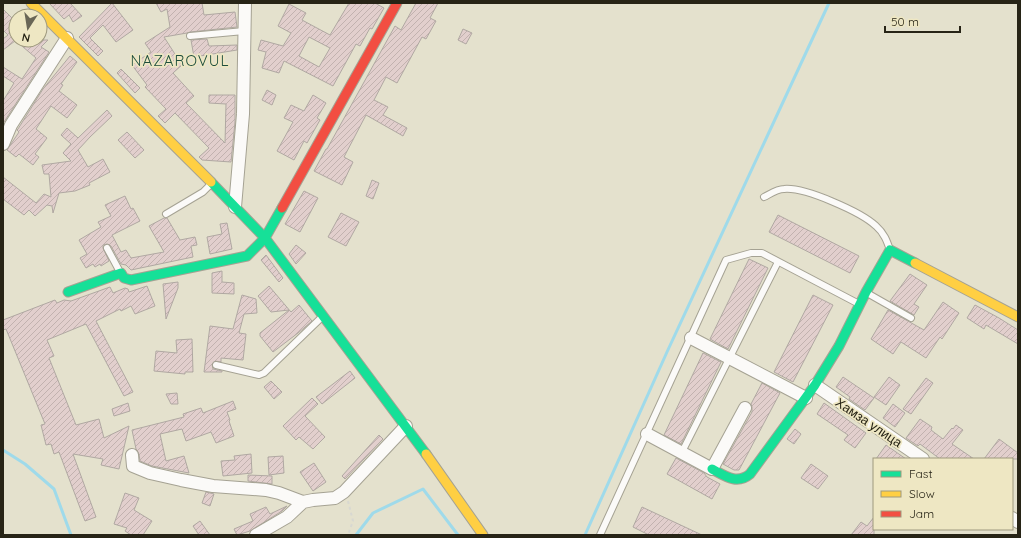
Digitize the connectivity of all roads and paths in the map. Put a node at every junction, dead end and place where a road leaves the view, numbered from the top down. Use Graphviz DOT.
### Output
graph roads {
  1 [pos="31,3"];
  2 [pos="245,3"];
  3 [pos="394,4"];
  4 [pos="244,31"];
  5 [pos="190,36"];
  6 [pos="67,38"];
  7 [pos="3,144"];
  8 [pos="212,183"];
  9 [pos="764,197"];
  10 [pos="235,207"];
  11 [pos="166,214"];
  12 [pos="265,238"];
  13 [pos="107,248"];
  14 [pos="890,250"];
  15 [pos="778,262"];
  16 [pos="121,273"];
  17 [pos="68,292"];
  18 [pos="866,292"];
  19 [pos="860,304"];
  20 [pos="323,316"];
  21 [pos="1018,317"];
  22 [pos="911,318"];
  23 [pos="691,338"];
  24 [pos="730,358"];
  25 [pos="216,365"];
  26 [pos="815,385"];
  27 [pos="806,398"];
  28 [pos="745,408"];
  29 [pos="406,426"];
  30 [pos="647,434"];
  31 [pos="682,452"];
  32 [pos="132,455"];
  33 [pos="922,458"];
  34 [pos="712,469"];
  35 [pos="344,492"];
  36 [pos="303,502"];
  37 [pos="256,535"];
  38 [pos="348,535"];
  39 [pos="483,535"];
  40 [pos="600,535"];
  1 -- 6 [label="street"];
  2 -- 4 [label="street"];
  3 -- 12 [label="street"];
  4 -- 5 [label="lane"];
  4 -- 10 [label="street"];
  6 -- 7 [label="street"];
  6 -- 8 [label="street"];
  8 -- 10 [label="street"];
  8 -- 11 [label="lane"];
  9 -- 14 [label="lane"];
  10 -- 12 [label="street"];
  12 -- 16 [label="street"];
  12 -- 20 [label="street"];
  13 -- 16 [label="lane"];
  14 -- 18 [label="street"];
  14 -- 21 [label="street"];
  15 -- 19 [label="lane"];
  15 -- 23 [label="lane"];
  15 -- 24 [label="lane"];
  16 -- 17 [label="street"];
  18 -- 19 [label="street"];
  18 -- 22 [label="lane"];
  19 -- 26 [label="street"];
  20 -- 25 [label="lane"];
  20 -- 29 [label="street"];
  23 -- 24 [label="street"];
  23 -- 30 [label="lane"];
  24 -- 27 [label="street"];
  24 -- 31 [label="lane"];
  26 -- 27 [label="street"];
  26 -- 33 [label="street, Хамза улица"];
  27 -- 34 [label="street"];
  28 -- 34 [label="street"];
  29 -- 35 [label="street"];
  29 -- 39 [label="street"];
  30 -- 31 [label="street"];
  30 -- 40 [label="lane"];
  31 -- 34 [label="street"];
  32 -- 36 [label="street"];
  35 -- 36 [label="street"];
  35 -- 38 [label="path"];
  36 -- 37 [label="street"];
}
